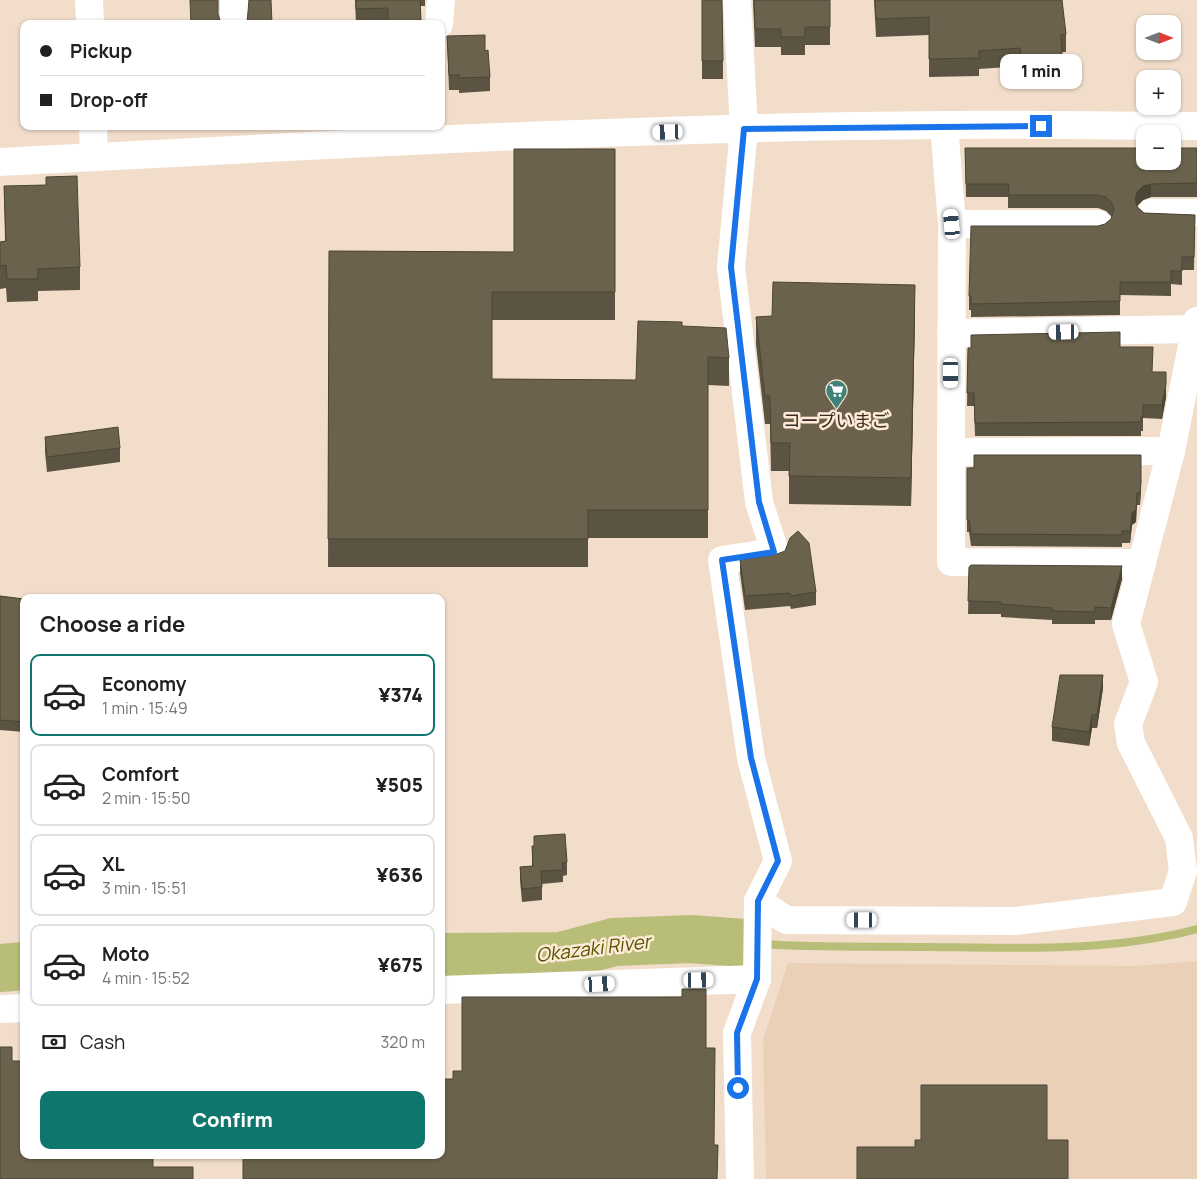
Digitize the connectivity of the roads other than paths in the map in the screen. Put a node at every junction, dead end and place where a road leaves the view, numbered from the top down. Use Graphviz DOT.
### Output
graph roads {
  1 [pos="90,0"];
  2 [pos="234,0"];
  3 [pos="442,0"];
  4 [pos="737,0"];
  5 [pos="90,20"];
  6 [pos="234,20"];
  7 [pos="440,20"];
  8 [pos="944,125"];
  9 [pos="1197,126"];
  10 [pos="744,129"];
  11 [pos="93,130"];
  12 [pos="440,133"];
  13 [pos="236,138"];
  14 [pos="94,157"];
  15 [pos="0,162"];
  16 [pos="1151,213"];
  17 [pos="1197,213"];
  18 [pos="952,224"];
  19 [pos="1098,224"];
  20 [pos="1196,325"];
  21 [pos="951,334"];
  22 [pos="1171,451"];
  23 [pos="951,452"];
  24 [pos="1142,563"];
  25 [pos="757,907"];
  26 [pos="757,973"];
  27 [pos="445,990"];
  28 [pos="20,1008"];
  29 [pos="0,1010"];
  30 [pos="740,1179"];
  1 -- 5 [label="street"];
  2 -- 6 [label="street"];
  3 -- 7 [label="street"];
  4 -- 10 [label="street"];
  8 -- 9 [label="street"];
  8 -- 10 [label="street"];
  8 -- 18 [label="street"];
  10 -- 12 [label="street"];
  10 -- 25 [label="street"];
  11 -- 14 [label="street"];
  12 -- 13 [label="street"];
  13 -- 14 [label="street"];
  14 -- 15 [label="street"];
  16 -- 17 [label="street"];
  18 -- 19 [label="street"];
  18 -- 21 [label="street"];
  20 -- 21 [label="street"];
  20 -- 22 [label="street"];
  21 -- 23 [label="street"];
  22 -- 23 [label="street"];
  22 -- 24 [label="street"];
  23 -- 24 [label="street"];
  24 -- 25 [label="street"];
  25 -- 26 [label="street"];
  26 -- 27 [label="street"];
  26 -- 30 [label="street"];
  28 -- 29 [label="street"];
}
